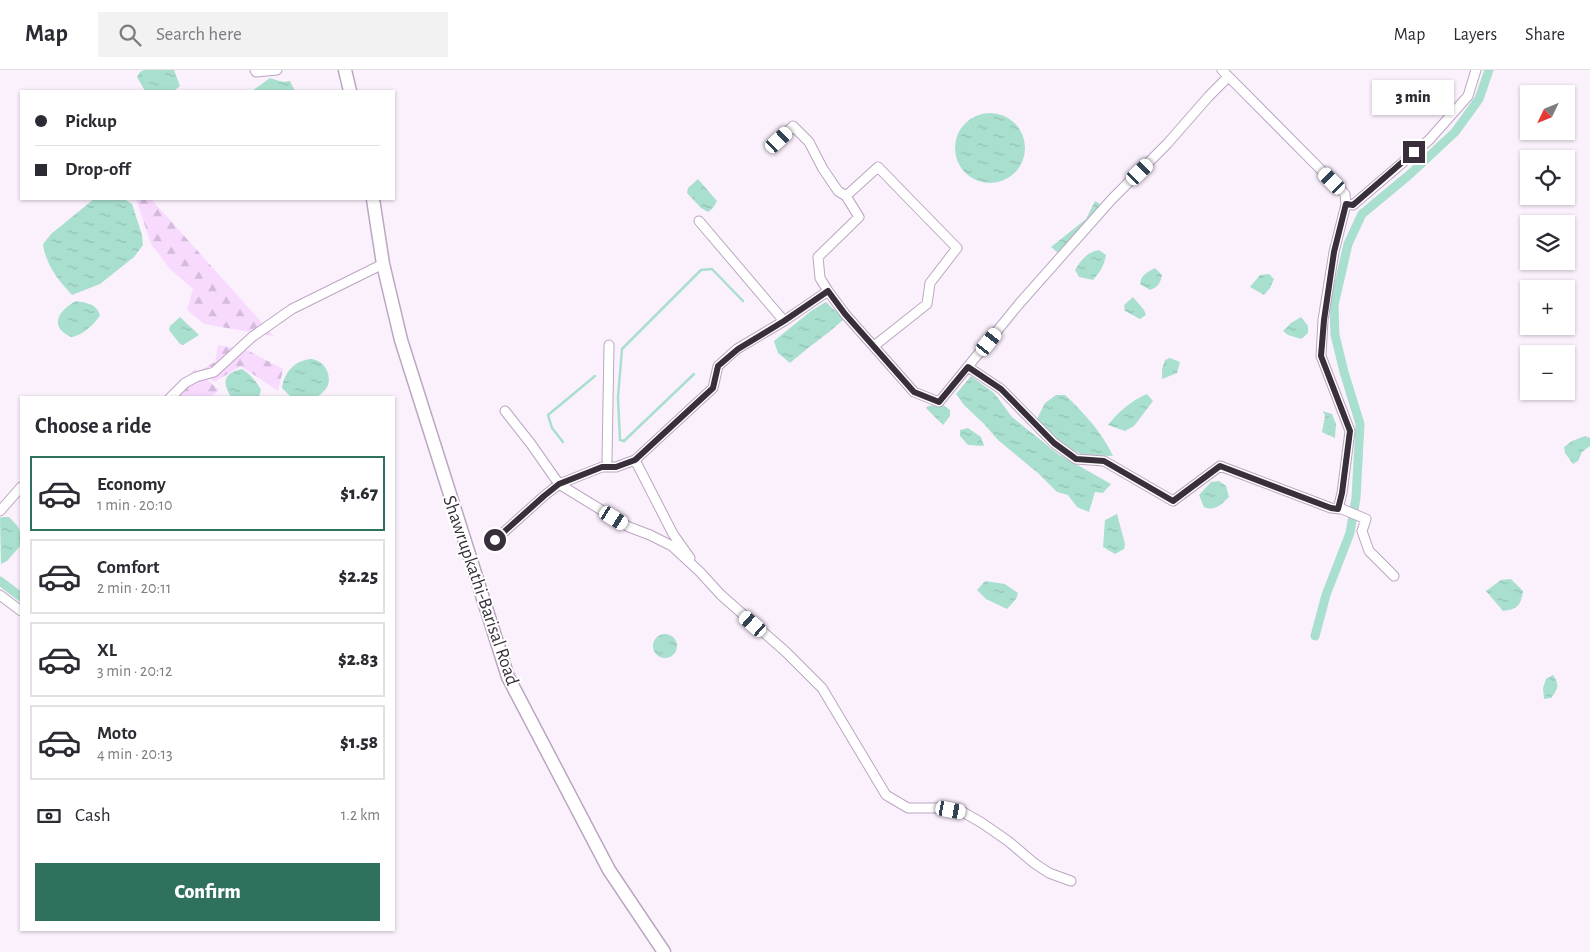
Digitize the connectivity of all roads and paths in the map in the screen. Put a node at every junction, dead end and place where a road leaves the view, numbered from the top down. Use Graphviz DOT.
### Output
graph roads {
  1 [pos="255,70"];
  2 [pos="277,70"];
  3 [pos="345,70"];
  4 [pos="1476,70"];
  5 [pos="1225,73"];
  6 [pos="350,90"];
  7 [pos="779,140"];
  8 [pos="846,196"];
  9 [pos="373,200"];
  10 [pos="1346,204"];
  11 [pos="699,220"];
  12 [pos="383,264"];
  13 [pos="828,291"];
  14 [pos="784,321"];
  15 [pos="609,345"];
  16 [pos="874,346"];
  17 [pos="968,367"];
  18 [pos="172,396"];
  19 [pos="505,411"];
  20 [pos="607,460"];
  21 [pos="635,460"];
  22 [pos="559,484"];
  23 [pos="20,488"];
  24 [pos="1340,509"];
  25 [pos="0,511"];
  26 [pos="495,540"];
  27 [pos="700,572"];
  28 [pos="1394,576"];
  29 [pos="0,595"];
  30 [pos="20,610"];
  31 [pos="1071,881"];
  32 [pos="664,952"];
  1 -- 2 [label="street"];
  3 -- 6 [label="main road"];
  4 -- 10 [label="street"];
  5 -- 10 [label="street"];
  5 -- 17 [label="street"];
  7 -- 8 [label="street"];
  8 -- 13 [label="street"];
  8 -- 16 [label="street"];
  9 -- 12 [label="main road, Shawrupkathi-Barisal Road"];
  10 -- 24 [label="street"];
  11 -- 14 [label="street"];
  12 -- 18 [label="street"];
  12 -- 32 [label="main road, Shawrupkathi-Barisal Road"];
  13 -- 14 [label="street"];
  13 -- 16 [label="street"];
  14 -- 21 [label="street"];
  15 -- 20 [label="street"];
  16 -- 17 [label="street"];
  17 -- 24 [label="street"];
  19 -- 22 [label="street"];
  21 -- 22 [label="street"];
  21 -- 27 [label="street"];
  22 -- 26 [label="street"];
  22 -- 27 [label="street"];
  23 -- 25 [label="street"];
  24 -- 28 [label="street"];
  27 -- 31 [label="street"];
  29 -- 30 [label="street"];
}
